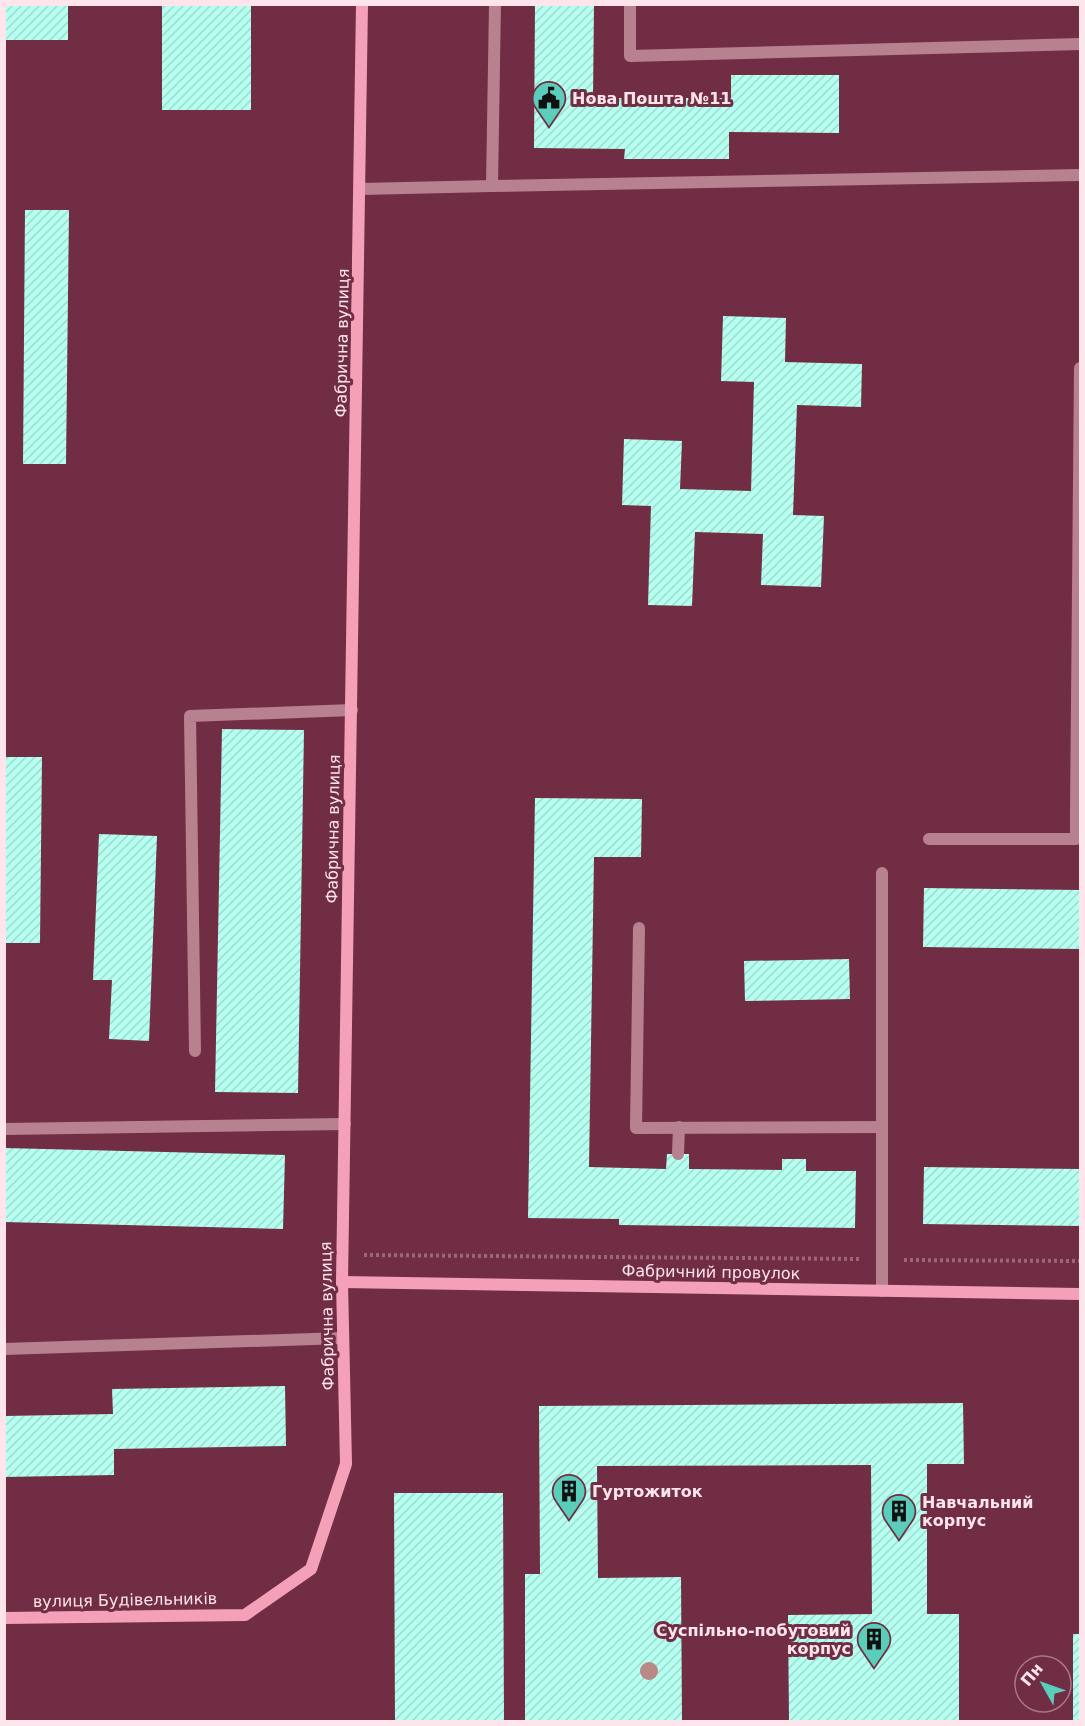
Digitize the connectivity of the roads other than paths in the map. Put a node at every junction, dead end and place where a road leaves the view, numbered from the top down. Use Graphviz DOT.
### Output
graph roads {
  1 [pos="362,4"];
  2 [pos="495,4"];
  3 [pos="630,4"];
  4 [pos="1080,44"];
  5 [pos="1080,175"];
  6 [pos="492,186"];
  7 [pos="361,189"];
  8 [pos="1080,368"];
  9 [pos="352,710"];
  10 [pos="1078,813"];
  11 [pos="929,839"];
  12 [pos="882,873"];
  13 [pos="639,928"];
  14 [pos="195,1051"];
  15 [pos="345,1125"];
  16 [pos="679,1127"];
  17 [pos="882,1127"];
  18 [pos="4,1129"];
  19 [pos="678,1154"];
  20 [pos="342,1282"];
  21 [pos="882,1291"];
  22 [pos="1080,1294"];
  23 [pos="343,1338"];
  24 [pos="4,1349"];
  25 [pos="245,1615"];
  26 [pos="4,1618"];
  1 -- 7 [label="street, Фабрична вулиця"];
  2 -- 6 [label="lane"];
  3 -- 4 [label="lane"];
  5 -- 6 [label="lane"];
  6 -- 7 [label="lane"];
  7 -- 9 [label="street, Фабрична вулиця"];
  8 -- 10 [label="lane"];
  9 -- 14 [label="lane"];
  9 -- 15 [label="street, Фабрична вулиця"];
  10 -- 11 [label="lane"];
  12 -- 17 [label="lane"];
  13 -- 16 [label="lane"];
  15 -- 18 [label="lane"];
  15 -- 20 [label="street, Фабрична вулиця"];
  16 -- 17 [label="lane"];
  16 -- 19 [label="lane"];
  17 -- 21 [label="lane"];
  20 -- 21 [label="street, Фабричний провулок"];
  20 -- 23 [label="street, Фабрична вулиця"];
  21 -- 22 [label="street, Фабричний провулок"];
  23 -- 24 [label="lane"];
  23 -- 25 [label="street, Фабрична вулиця"];
  25 -- 26 [label="street, вулиця Будівельників"];
}
